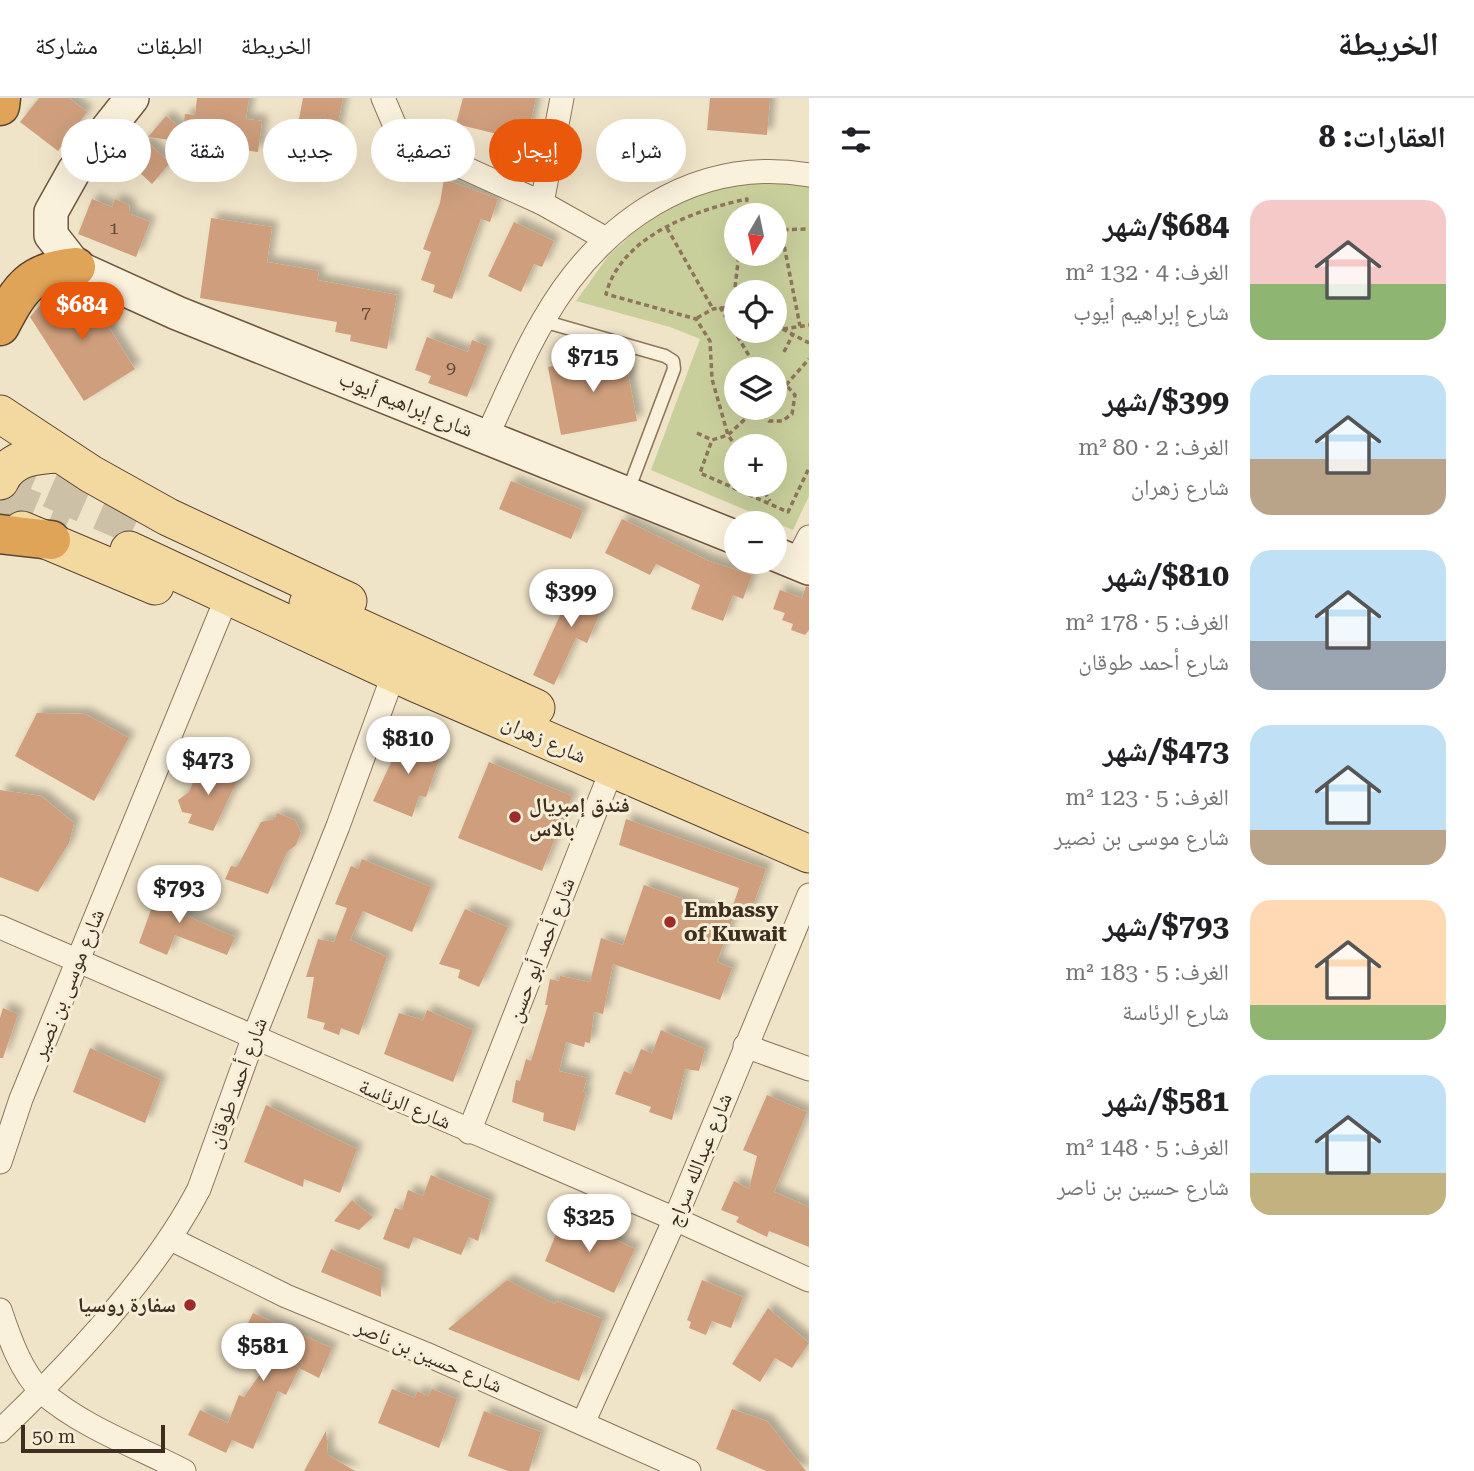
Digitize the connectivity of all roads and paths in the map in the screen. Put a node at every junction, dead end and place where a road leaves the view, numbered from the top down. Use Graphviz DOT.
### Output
graph roads {
  1 [pos="1,98"];
  2 [pos="132,98"];
  3 [pos="383,98"];
  4 [pos="562,98"];
  5 [pos="0,106"];
  6 [pos="809,175"];
  7 [pos="542,203"];
  8 [pos="728,203"];
  9 [pos="746,203"];
  10 [pos="724,204"];
  11 [pos="667,228"];
  12 [pos="809,229"];
  13 [pos="788,230"];
  14 [pos="606,239"];
  15 [pos="786,266"];
  16 [pos="76,268"];
  17 [pos="724,306"];
  18 [pos="720,307"];
  19 [pos="713,309"];
  20 [pos="696,319"];
  21 [pos="543,321"];
  22 [pos="809,325"];
  23 [pos="0,326"];
  24 [pos="800,326"];
  25 [pos="787,328"];
  26 [pos="787,331"];
  27 [pos="793,334"];
  28 [pos="809,343"];
  29 [pos="784,352"];
  30 [pos="750,357"];
  31 [pos="809,359"];
  32 [pos="787,383"];
  33 [pos="787,385"];
  34 [pos="0,414"];
  35 [pos="787,418"];
  36 [pos="744,420"];
  37 [pos="697,433"];
  38 [pos="728,434"];
  39 [pos="729,434"];
  40 [pos="487,436"];
  41 [pos="724,436"];
  42 [pos="712,440"];
  43 [pos="59,454"];
  44 [pos="809,468"];
  45 [pos="0,481"];
  46 [pos="627,495"];
  47 [pos="768,497"];
  48 [pos="0,502"];
  49 [pos="771,502"];
  50 [pos="20,533"];
  51 [pos="724,533"];
  52 [pos="220,614"];
  53 [pos="452,670"];
  54 [pos="402,683"];
  55 [pos="612,769"];
  56 [pos="809,828"];
  57 [pos="809,854"];
  58 [pos="809,895"];
  59 [pos="0,927"];
  60 [pos="78,961"];
  61 [pos="253,1039"];
  62 [pos="745,1046"];
  63 [pos="809,1069"];
  64 [pos="470,1132"];
  65 [pos="0,1162"];
  66 [pos="675,1219"];
  67 [pos="171,1239"];
  68 [pos="809,1280"];
  69 [pos="0,1310"];
  70 [pos="41,1391"];
  71 [pos="583,1423"];
  72 [pos="0,1431"];
  73 [pos="184,1471"];
  74 [pos="690,1471"];
  1 -- 5 [label="highway"];
  2 -- 16 [label="street"];
  3 -- 7 [label="street"];
  4 -- 7 [label="street"];
  6 -- 14 [label="street"];
  7 -- 14 [label="street"];
  8 -- 9 [label="path"];
  10 -- 11 [label="path"];
  11 -- 19 [label="path"];
  11 -- 20 [label="path"];
  12 -- 13 [label="path"];
  14 -- 21 [label="street"];
  15 -- 24 [label="path"];
  16 -- 23 [label="highway"];
  16 -- 40 [label="street, شارع إبراهيم أيوب"];
  17 -- 18 [label="path"];
  18 -- 19 [label="path"];
  18 -- 30 [label="path"];
  19 -- 20 [label="path"];
  20 -- 38 [label="path"];
  21 -- 40 [label="street"];
  21 -- 46 [label="lane"];
  22 -- 24 [label="path"];
  24 -- 25 [label="path"];
  26 -- 27 [label="path"];
  27 -- 28 [label="path"];
  27 -- 29 [label="path"];
  31 -- 32 [label="path"];
  33 -- 35 [label="path"];
  34 -- 43 [label="main road"];
  36 -- 39 [label="path"];
  37 -- 42 [label="path"];
  40 -- 46 [label="street, شارع إبراهيم أيوب"];
  41 -- 42 [label="path"];
  42 -- 49 [label="path"];
  43 -- 45 [label="main road"];
  43 -- 53 [label="main road"];
  44 -- 49 [label="path"];
  46 -- 51 [label="street, شارع إبراهيم أيوب"];
  47 -- 49 [label="path"];
  48 -- 50 [label="main road"];
  50 -- 52 [label="main road"];
  52 -- 54 [label="main road"];
  52 -- 60 [label="street, شارع موسى بن نصير"];
  53 -- 54 [label="main road, شارع زهران"];
  53 -- 56 [label="main road, شارع زهران"];
  54 -- 55 [label="main road, شارع زهران"];
  54 -- 61 [label="street, شارع أحمد طوقان"];
  55 -- 57 [label="main road, شارع زهران"];
  55 -- 64 [label="street, شارع أحمد أبو حسن"];
  58 -- 62 [label="street, شارع عبدالله سراج"];
  59 -- 60 [label="street, شارع الرئاسة"];
  60 -- 61 [label="street, شارع الرئاسة"];
  60 -- 65 [label="street, شارع موسى بن نصير"];
  61 -- 64 [label="street, شارع الرئاسة"];
  61 -- 67 [label="street, شارع أحمد طوقان"];
  62 -- 63 [label="street"];
  62 -- 66 [label="street, شارع عبدالله سراج"];
  64 -- 66 [label="street, شارع الرئاسة"];
  66 -- 68 [label="street, شارع الرئاسة"];
  66 -- 71 [label="street, شارع عبدالله سراج"];
  67 -- 70 [label="street, شارع أحمد طوقان"];
  67 -- 71 [label="street, شارع حسين بن ناصر"];
  69 -- 70 [label="street"];
  70 -- 72 [label="street, شارع أحمد طوقان"];
  70 -- 73 [label="street"];
  71 -- 74 [label="street, شارع حسين بن ناصر"];
}
